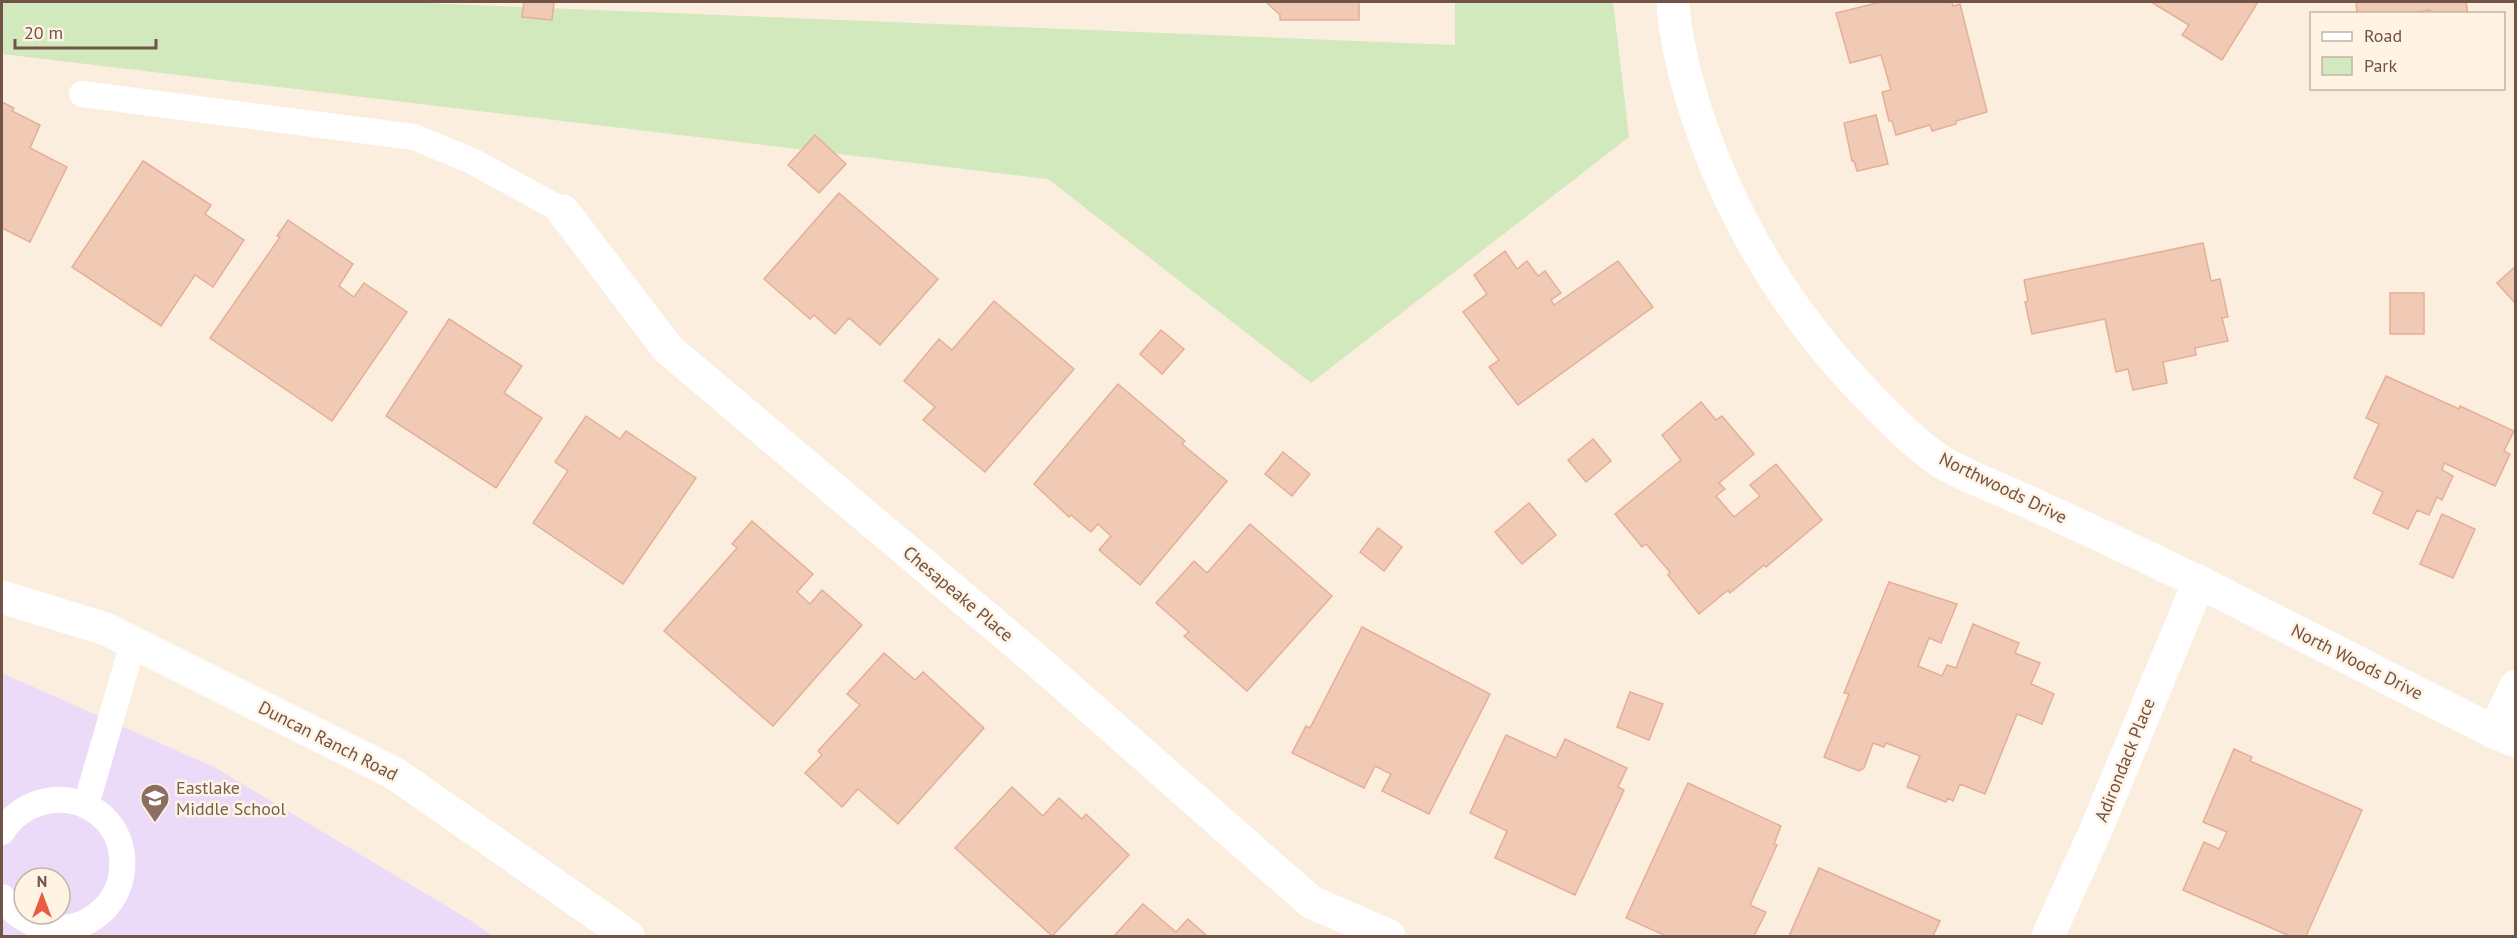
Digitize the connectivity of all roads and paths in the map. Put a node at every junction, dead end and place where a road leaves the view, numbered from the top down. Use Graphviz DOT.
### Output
graph roads {
  1 [pos="1673,2"];
  2 [pos="82,94"];
  3 [pos="562,211"];
  4 [pos="2199,582"];
  5 [pos="2,597"];
  6 [pos="133,644"];
  7 [pos="2516,686"];
  8 [pos="2505,736"];
  9 [pos="86,806"];
  10 [pos="2,832"];
  11 [pos="2,897"];
  12 [pos="628,936"];
  13 [pos="1389,936"];
  14 [pos="2048,936"];
  1 -- 4 [label="street, Northwoods Drive"];
  2 -- 3 [label="lane"];
  3 -- 13 [label="street, Chesapeake Place"];
  4 -- 8 [label="street, North Woods Drive"];
  4 -- 14 [label="street, Adirondack Place"];
  5 -- 6 [label="street, Duncan Ranch Road"];
  6 -- 9 [label="lane"];
  6 -- 12 [label="street, Duncan Ranch Road"];
  7 -- 8 [label="street"];
  9 -- 10 [label="lane"];
  9 -- 11 [label="lane"];
}
